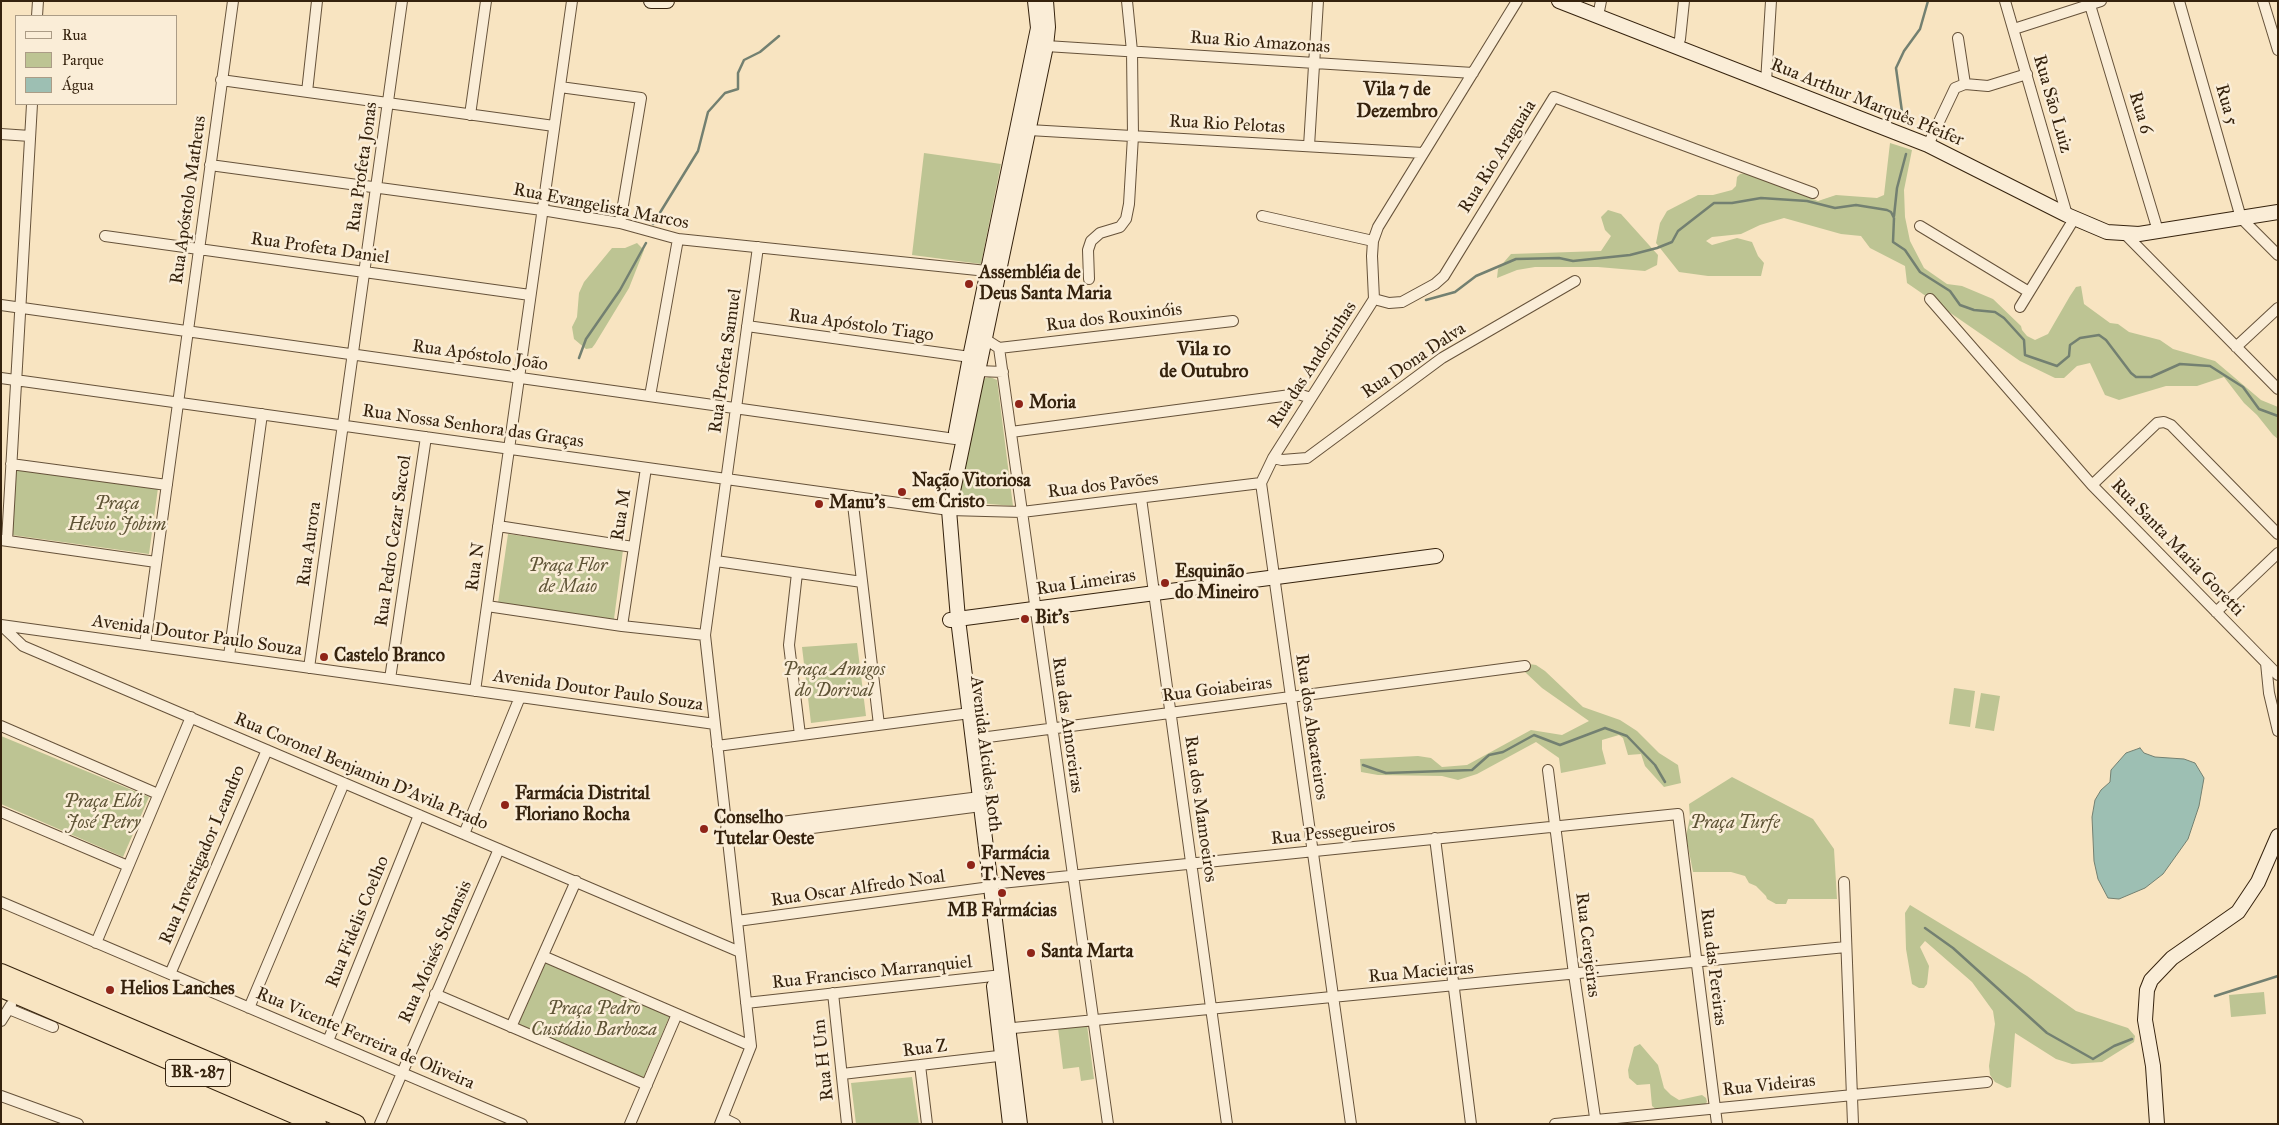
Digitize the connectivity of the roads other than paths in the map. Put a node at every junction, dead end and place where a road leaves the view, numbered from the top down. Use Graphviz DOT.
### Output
graph roads {
  1 [pos="38,1"];
  2 [pos="233,1"];
  3 [pos="317,1"];
  4 [pos="402,1"];
  5 [pos="486,1"];
  6 [pos="572,1"];
  7 [pos="651,1"];
  8 [pos="667,1"];
  9 [pos="1035,1"];
  10 [pos="1046,1"];
  11 [pos="1126,1"];
  12 [pos="1318,1"];
  13 [pos="1516,1"];
  14 [pos="1560,1"];
  15 [pos="1601,1"];
  16 [pos="1684,1"];
  17 [pos="1771,1"];
  18 [pos="2005,1"];
  19 [pos="2179,1"];
  20 [pos="2263,1"];
  21 [pos="2095,3"];
  22 [pos="37,15"];
  23 [pos="1598,16"];
  24 [pos="2014,29"];
  25 [pos="1958,38"];
  26 [pos="1046,46"];
  27 [pos="1677,47"];
  28 [pos="2278,50"];
  29 [pos="1132,51"];
  30 [pos="1314,63"];
  31 [pos="1473,72"];
  32 [pos="2027,74"];
  33 [pos="221,80"];
  34 [pos="1766,82"];
  35 [pos="1965,84"];
  36 [pos="560,87"];
  37 [pos="308,92"];
  38 [pos="388,103"];
  39 [pos="32,105"];
  40 [pos="470,115"];
  41 [pos="554,126"];
  42 [pos="1029,130"];
  43 [pos="1,134"];
  44 [pos="30,136"];
  45 [pos="1133,136"];
  46 [pos="1928,145"];
  47 [pos="1309,146"];
  48 [pos="1423,152"];
  49 [pos="210,165"];
  50 [pos="376,188"];
  51 [pos="1813,193"];
  52 [pos="542,210"];
  53 [pos="2278,212"];
  54 [pos="1262,216"];
  55 [pos="2071,217"];
  56 [pos="2241,218"];
  57 [pos="620,223"];
  58 [pos="1920,226"];
  59 [pos="2158,231"];
  60 [pos="2126,235"];
  61 [pos="105,236"];
  62 [pos="678,239"];
  63 [pos="1373,241"];
  64 [pos="758,247"];
  65 [pos="198,249"];
  66 [pos="2278,255"];
  67 [pos="987,271"];
  68 [pos="365,272"];
  69 [pos="1089,279"];
  70 [pos="1575,281"];
  71 [pos="2029,292"];
  72 [pos="530,295"];
  73 [pos="1374,300"];
  74 [pos="1930,300"];
  75 [pos="1,305"];
  76 [pos="2020,307"];
  77 [pos="20,308"];
  78 [pos="2278,308"];
  79 [pos="1233,321"];
  80 [pos="747,326"];
  81 [pos="187,331"];
  82 [pos="979,339"];
  83 [pos="2236,347"];
  84 [pos="999,348"];
  85 [pos="354,355"];
  86 [pos="970,357"];
  87 [pos="978,371"];
  88 [pos="1003,372"];
  89 [pos="1,378"];
  90 [pos="518,378"];
  91 [pos="16,380"];
  92 [pos="2278,389"];
  93 [pos="650,396"];
  94 [pos="1311,398"];
  95 [pos="178,402"];
  96 [pos="736,408"];
  97 [pos="262,414"];
  98 [pos="344,426"];
  99 [pos="1011,432"];
  100 [pos="426,437"];
  101 [pos="955,439"];
  102 [pos="508,448"];
  103 [pos="1273,458"];
  104 [pos="11,464"];
  105 [pos="646,468"];
  106 [pos="726,479"];
  107 [pos="1261,483"];
  108 [pos="167,484"];
  109 [pos="2092,486"];
  110 [pos="852,496"];
  111 [pos="1141,498"];
  112 [pos="945,509"];
  113 [pos="1022,512"];
  114 [pos="498,526"];
  115 [pos="2278,534"];
  116 [pos="4,540"];
  117 [pos="633,547"];
  118 [pos="2278,553"];
  119 [pos="1436,556"];
  120 [pos="716,561"];
  121 [pos="156,562"];
  122 [pos="797,573"];
  123 [pos="1274,578"];
  124 [pos="862,582"];
  125 [pos="1154,593"];
  126 [pos="487,606"];
  127 [pos="1035,609"];
  128 [pos="2216,612"];
  129 [pos="954,620"];
  130 [pos="1,625"];
  131 [pos="622,626"];
  132 [pos="705,636"];
  133 [pos="145,645"];
  134 [pos="229,656"];
  135 [pos="2266,663"];
  136 [pos="1525,666"];
  137 [pos="309,668"];
  138 [pos="2278,675"];
  139 [pos="390,679"];
  140 [pos="475,690"];
  141 [pos="520,697"];
  142 [pos="1291,697"];
  143 [pos="1170,713"];
  144 [pos="966,714"];
  145 [pos="191,717"];
  146 [pos="715,724"];
  147 [pos="880,725"];
  148 [pos="1,726"];
  149 [pos="1052,728"];
  150 [pos="2278,731"];
  151 [pos="800,735"];
  152 [pos="973,739"];
  153 [pos="717,746"];
  154 [pos="267,750"];
  155 [pos="1548,770"];
  156 [pos="344,782"];
  157 [pos="158,794"];
  158 [pos="977,802"];
  159 [pos="1,812"];
  160 [pos="419,814"];
  161 [pos="1678,814"];
  162 [pos="1556,826"];
  163 [pos="464,834"];
  164 [pos="727,834"];
  165 [pos="2278,836"];
  166 [pos="1435,838"];
  167 [pos="499,849"];
  168 [pos="1312,851"];
  169 [pos="1191,863"];
  170 [pos="128,866"];
  171 [pos="1072,876"];
  172 [pos="576,882"];
  173 [pos="1844,882"];
  174 [pos="987,886"];
  175 [pos="1,902"];
  176 [pos="737,921"];
  177 [pos="96,943"];
  178 [pos="1846,947"];
  179 [pos="740,952"];
  180 [pos="543,956"];
  181 [pos="1696,962"];
  182 [pos="1,973"];
  183 [pos="170,974"];
  184 [pos="1574,974"];
  185 [pos="998,976"];
  186 [pos="1453,986"];
  187 [pos="833,993"];
  188 [pos="435,994"];
  189 [pos="9,997"];
  190 [pos="1332,998"];
  191 [pos="746,1003"];
  192 [pos="249,1008"];
  193 [pos="1211,1009"];
  194 [pos="677,1014"];
  195 [pos="1094,1020"];
  196 [pos="1,1021"];
  197 [pos="53,1027"];
  198 [pos="511,1027"];
  199 [pos="1003,1029"];
  200 [pos="328,1041"];
  201 [pos="751,1046"];
  202 [pos="1007,1055"];
  203 [pos="920,1065"];
  204 [pos="401,1072"];
  205 [pos="842,1074"];
  206 [pos="1987,1082"];
  207 [pos="647,1084"];
  208 [pos="1852,1094"];
  209 [pos="1,1096"];
  210 [pos="1715,1108"];
  211 [pos="721,1121"];
  212 [pos="1596,1122"];
  213 [pos="73,1123"];
  214 [pos="317,1124"];
  215 [pos="356,1124"];
  216 [pos="380,1124"];
  217 [pos="522,1124"];
  218 [pos="630,1124"];
  219 [pos="735,1124"];
  220 [pos="847,1124"];
  221 [pos="927,1124"];
  222 [pos="1010,1124"];
  223 [pos="1020,1124"];
  224 [pos="1108,1124"];
  225 [pos="1227,1124"];
  226 [pos="1351,1124"];
  227 [pos="1471,1124"];
  228 [pos="1555,1124"];
  229 [pos="1717,1124"];
  230 [pos="1853,1124"];
  231 [pos="2157,1124"];
  1 -- 22 [label="street"];
  2 -- 33 [label="street, Rua Apóstolo Matheus"];
  3 -- 37 [label="street"];
  4 -- 38 [label="street, Rua Profeta Jonas"];
  5 -- 40 [label="street"];
  6 -- 36 [label="street, Rua N"];
  7 -- 8 [label="street"];
  9 -- 67 [label="street"];
  10 -- 26 [label="street"];
  11 -- 29 [label="street"];
  12 -- 30 [label="street"];
  13 -- 31 [label="street, Rua das Andorinhas"];
  14 -- 23 [label="street, Rua Arthur Marquês Pfeifer"];
  15 -- 23 [label="street"];
  16 -- 27 [label="street"];
  17 -- 34 [label="street"];
  18 -- 24 [label="street, Rua São Luiz"];
  19 -- 56 [label="street, Rua 5"];
  20 -- 28 [label="street"];
  21 -- 24 [label="street"];
  21 -- 59 [label="street, Rua 6"];
  23 -- 27 [label="street, Rua Arthur Marquês Pfeifer"];
  24 -- 32 [label="street, Rua São Luiz"];
  25 -- 35 [label="street"];
  26 -- 29 [label="street, Rua Rio Amazonas"];
  26 -- 42 [label="street"];
  27 -- 34 [label="street, Rua Arthur Marquês Pfeifer"];
  29 -- 30 [label="street, Rua Rio Amazonas"];
  29 -- 45 [label="street"];
  30 -- 31 [label="street, Rua Rio Amazonas"];
  30 -- 47 [label="street"];
  31 -- 48 [label="street, Rua das Andorinhas"];
  32 -- 35 [label="street"];
  32 -- 55 [label="street, Rua São Luiz"];
  33 -- 37 [label="street"];
  33 -- 49 [label="street, Rua Apóstolo Matheus"];
  34 -- 46 [label="street, Rua Arthur Marquês Pfeifer"];
  35 -- 46 [label="street"];
  36 -- 41 [label="street, Rua N"];
  36 -- 57 [label="street"];
  37 -- 38 [label="street"];
  38 -- 40 [label="street"];
  38 -- 50 [label="street, Rua Profeta Jonas"];
  39 -- 44 [label="street"];
  40 -- 41 [label="street"];
  41 -- 52 [label="street, Rua N"];
  42 -- 45 [label="street, Rua Rio Pelotas"];
  42 -- 82 [label="street"];
  43 -- 44 [label="street"];
  44 -- 77 [label="street"];
  45 -- 47 [label="street, Rua Rio Pelotas"];
  45 -- 69 [label="street"];
  46 -- 55 [label="street, Rua Arthur Marquês Pfeifer"];
  47 -- 48 [label="street, Rua Rio Pelotas"];
  48 -- 63 [label="street, Rua das Andorinhas"];
  49 -- 50 [label="street, Rua Evangelista Marcos"];
  49 -- 65 [label="street, Rua Apóstolo Matheus"];
  50 -- 52 [label="street, Rua Evangelista Marcos"];
  50 -- 68 [label="street, Rua Profeta Jonas"];
  51 -- 73 [label="street, Rua Rio Araguaia"];
  52 -- 57 [label="street, Rua Evangelista Marcos"];
  52 -- 72 [label="street, Rua N"];
  53 -- 56 [label="street, Rua Arthur Marquês Pfeifer"];
  54 -- 63 [label="street"];
  55 -- 60 [label="street, Rua Arthur Marquês Pfeifer"];
  55 -- 71 [label="street"];
  56 -- 59 [label="street, Rua Arthur Marquês Pfeifer"];
  56 -- 66 [label="street"];
  57 -- 62 [label="street, Rua Evangelista Marcos"];
  58 -- 71 [label="street"];
  59 -- 60 [label="street, Rua Arthur Marquês Pfeifer"];
  60 -- 83 [label="street"];
  61 -- 65 [label="street, Rua Profeta Daniel"];
  62 -- 64 [label="street, Rua Evangelista Marcos"];
  62 -- 93 [label="street"];
  63 -- 73 [label="street, Rua das Andorinhas"];
  64 -- 67 [label="street, Rua Evangelista Marcos"];
  64 -- 80 [label="street, Rua Profeta Samuel"];
  65 -- 68 [label="street, Rua Profeta Daniel"];
  65 -- 81 [label="street, Rua Apóstolo Matheus"];
  67 -- 82 [label="street"];
  68 -- 72 [label="street, Rua Profeta Daniel"];
  68 -- 85 [label="street, Rua Profeta Jonas"];
  70 -- 103 [label="street, Rua Dona Dalva"];
  71 -- 76 [label="street"];
  72 -- 90 [label="street, Rua N"];
  73 -- 94 [label="street, Rua das Andorinhas"];
  74 -- 109 [label="street, Rua Santa Maria Goretti"];
  75 -- 77 [label="street, Rua Apóstolo João"];
  77 -- 81 [label="street, Rua Apóstolo João"];
  77 -- 91 [label="street"];
  78 -- 83 [label="street"];
  79 -- 84 [label="street, Rua dos Rouxinóis"];
  80 -- 86 [label="street, Rua Apóstolo Tiago"];
  80 -- 96 [label="street, Rua Profeta Samuel"];
  81 -- 85 [label="street, Rua Apóstolo João"];
  81 -- 95 [label="street, Rua Apóstolo Matheus"];
  82 -- 84 [label="street"];
  82 -- 86 [label="street"];
  82 -- 87 [label="street"];
  83 -- 92 [label="street"];
  84 -- 88 [label="street, Rua das Amoreiras"];
  85 -- 90 [label="street, Rua Apóstolo João"];
  85 -- 98 [label="street, Rua Profeta Jonas"];
  86 -- 101 [label="street"];
  87 -- 88 [label="street"];
  87 -- 112 [label="street"];
  88 -- 99 [label="street, Rua das Amoreiras"];
  89 -- 91 [label="street, Rua Nossa Senhora das Graças"];
  90 -- 93 [label="street, Rua Apóstolo João"];
  90 -- 102 [label="street, Rua N"];
  91 -- 95 [label="street, Rua Nossa Senhora das Graças"];
  91 -- 104 [label="street"];
  93 -- 96 [label="street, Rua Apóstolo João"];
  94 -- 99 [label="street"];
  94 -- 103 [label="street, Rua das Andorinhas"];
  95 -- 97 [label="street, Rua Nossa Senhora das Graças"];
  95 -- 108 [label="street, Rua Apóstolo Matheus"];
  96 -- 101 [label="street, Rua Apóstolo João"];
  96 -- 106 [label="street, Rua Profeta Samuel"];
  97 -- 98 [label="street, Rua Nossa Senhora das Graças"];
  97 -- 134 [label="street"];
  98 -- 100 [label="street, Rua Nossa Senhora das Graças"];
  98 -- 137 [label="street, Rua Aurora"];
  99 -- 113 [label="street, Rua das Amoreiras"];
  100 -- 102 [label="street, Rua Nossa Senhora das Graças"];
  100 -- 139 [label="street, Rua Pedro Cezar Saccol"];
  101 -- 112 [label="street"];
  102 -- 105 [label="street, Rua Nossa Senhora das Graças"];
  102 -- 114 [label="street, Rua N"];
  103 -- 107 [label="street, Rua das Andorinhas"];
  104 -- 108 [label="street"];
  104 -- 116 [label="street"];
  105 -- 106 [label="street, Rua Nossa Senhora das Graças"];
  105 -- 117 [label="street, Rua M"];
  106 -- 110 [label="street, Rua Nossa Senhora das Graças"];
  106 -- 120 [label="street, Rua Profeta Samuel"];
  107 -- 111 [label="street, Rua dos Pavões"];
  107 -- 123 [label="street, Rua dos Abacateiros"];
  108 -- 121 [label="street, Rua Apóstolo Matheus"];
  109 -- 115 [label="street"];
  109 -- 128 [label="street, Rua Santa Maria Goretti"];
  110 -- 112 [label="street, Rua Nossa Senhora das Graças"];
  110 -- 124 [label="street"];
  111 -- 113 [label="street, Rua dos Pavões"];
  111 -- 125 [label="street, Rua dos Mamoeiros"];
  112 -- 113 [label="street, Rua dos Pavões"];
  112 -- 129 [label="street, Avenida Alcides Roth"];
  113 -- 127 [label="street, Rua das Amoreiras"];
  114 -- 117 [label="street"];
  114 -- 126 [label="street, Rua N"];
  116 -- 121 [label="street"];
  117 -- 131 [label="street, Rua M"];
  118 -- 128 [label="street"];
  119 -- 123 [label="street, Rua Limeiras"];
  120 -- 122 [label="street"];
  120 -- 132 [label="street, Rua Profeta Samuel"];
  121 -- 133 [label="street, Rua Apóstolo Matheus"];
  122 -- 124 [label="street"];
  122 -- 151 [label="street"];
  123 -- 125 [label="street, Rua Limeiras"];
  123 -- 142 [label="street, Rua dos Abacateiros"];
  124 -- 147 [label="street"];
  125 -- 127 [label="street, Rua Limeiras"];
  125 -- 143 [label="street, Rua dos Mamoeiros"];
  126 -- 131 [label="street"];
  126 -- 140 [label="street, Rua N"];
  127 -- 129 [label="street, Rua Limeiras"];
  127 -- 149 [label="street, Rua das Amoreiras"];
  128 -- 135 [label="street, Rua Santa Maria Goretti"];
  129 -- 144 [label="street, Avenida Alcides Roth"];
  130 -- 133 [label="street, Avenida Doutor Paulo Souza"];
  130 -- 145 [label="street, Rua Coronel Benjamin D'Avila Prado"];
  131 -- 132 [label="street"];
  132 -- 146 [label="street, Rua Profeta Samuel"];
  133 -- 134 [label="street, Avenida Doutor Paulo Souza"];
  134 -- 137 [label="street, Avenida Doutor Paulo Souza"];
  135 -- 138 [label="street, Rua Santa Maria Goretti"];
  135 -- 150 [label="street"];
  136 -- 142 [label="street, Rua Goiabeiras"];
  137 -- 139 [label="street, Avenida Doutor Paulo Souza"];
  139 -- 140 [label="street, Avenida Doutor Paulo Souza"];
  140 -- 141 [label="street, Avenida Doutor Paulo Souza"];
  141 -- 146 [label="street, Avenida Doutor Paulo Souza"];
  141 -- 163 [label="street"];
  142 -- 143 [label="street, Rua Goiabeiras"];
  142 -- 168 [label="street, Rua dos Abacateiros"];
  143 -- 149 [label="street, Rua Goiabeiras"];
  143 -- 169 [label="street, Rua dos Mamoeiros"];
  144 -- 147 [label="street"];
  144 -- 152 [label="street, Avenida Alcides Roth"];
  144 -- 158 [label="street, Avenida Alcides Roth"];
  145 -- 154 [label="street, Rua Coronel Benjamin D'Avila Prado"];
  145 -- 157 [label="street"];
  146 -- 153 [label="street, Rua Profeta Samuel"];
  147 -- 151 [label="street"];
  148 -- 157 [label="street"];
  149 -- 152 [label="street, Rua Goiabeiras"];
  149 -- 171 [label="street, Rua das Amoreiras"];
  151 -- 153 [label="street"];
  152 -- 158 [label="street, Avenida Alcides Roth"];
  153 -- 164 [label="street, Rua Profeta Samuel"];
  154 -- 156 [label="street, Rua Coronel Benjamin D'Avila Prado"];
  154 -- 183 [label="street, Rua Investigador Leandro"];
  155 -- 162 [label="street, Rua Cerejeiras"];
  156 -- 160 [label="street, Rua Coronel Benjamin D'Avila Prado"];
  156 -- 192 [label="street"];
  157 -- 170 [label="street"];
  158 -- 164 [label="street"];
  158 -- 174 [label="street, Avenida Alcides Roth"];
  159 -- 170 [label="street"];
  160 -- 163 [label="street, Rua Coronel Benjamin D'Avila Prado"];
  160 -- 200 [label="street, Rua Fidelis Coelho"];
  161 -- 162 [label="street, Rua Pessegueiros"];
  161 -- 181 [label="street, Rua das Pereiras"];
  162 -- 166 [label="street, Rua Pessegueiros"];
  162 -- 184 [label="street, Rua Cerejeiras"];
  163 -- 167 [label="street, Rua Coronel Benjamin D'Avila Prado"];
  164 -- 176 [label="street, Rua Profeta Samuel"];
  165 -- 231 [label="street"];
  166 -- 168 [label="street, Rua Pessegueiros"];
  166 -- 186 [label="street"];
  167 -- 172 [label="street, Rua Coronel Benjamin D'Avila Prado"];
  167 -- 188 [label="street, Rua Moisés Schansis"];
  168 -- 169 [label="street, Rua Pessegueiros"];
  168 -- 190 [label="street, Rua dos Abacateiros"];
  169 -- 171 [label="street, Rua Pessegueiros"];
  169 -- 193 [label="street, Rua dos Mamoeiros"];
  170 -- 177 [label="street"];
  171 -- 174 [label="street, Rua Pessegueiros"];
  171 -- 195 [label="street, Rua das Amoreiras"];
  172 -- 179 [label="street, Rua Coronel Benjamin D'Avila Prado"];
  172 -- 180 [label="street"];
  173 -- 178 [label="street"];
  174 -- 176 [label="street, Rua Oscar Alfredo Noal"];
  174 -- 185 [label="street, Avenida Alcides Roth"];
  175 -- 177 [label="street, Rua Vicente Ferreira de Oliveira"];
  176 -- 179 [label="street, Rua Profeta Samuel"];
  177 -- 183 [label="street, Rua Vicente Ferreira de Oliveira"];
  178 -- 181 [label="street, Rua Macieiras"];
  178 -- 208 [label="street"];
  179 -- 191 [label="street, Rua Profeta Samuel"];
  180 -- 194 [label="street"];
  180 -- 198 [label="street"];
  181 -- 184 [label="street, Rua Macieiras"];
  181 -- 210 [label="street, Rua das Pereiras"];
  182 -- 215 [label="highway, BR-287"];
  183 -- 192 [label="street, Rua Vicente Ferreira de Oliveira"];
  184 -- 186 [label="street, Rua Macieiras"];
  184 -- 212 [label="street, Rua Cerejeiras"];
  185 -- 187 [label="street, Rua Francisco Marranquiel"];
  185 -- 199 [label="street, Avenida Alcides Roth"];
  186 -- 190 [label="street, Rua Macieiras"];
  186 -- 227 [label="street"];
  187 -- 191 [label="street, Rua Francisco Marranquiel"];
  187 -- 205 [label="street, Rua H Um"];
  188 -- 198 [label="street"];
  188 -- 204 [label="street, Rua Moisés Schansis"];
  189 -- 196 [label="street"];
  189 -- 197 [label="street"];
  189 -- 214 [label="highway, BR-287"];
  190 -- 193 [label="street, Rua Macieiras"];
  190 -- 226 [label="street, Rua dos Abacateiros"];
  191 -- 201 [label="street, Rua Profeta Samuel"];
  192 -- 200 [label="street, Rua Vicente Ferreira de Oliveira"];
  193 -- 195 [label="street, Rua Macieiras"];
  193 -- 225 [label="street, Rua dos Mamoeiros"];
  194 -- 201 [label="street"];
  194 -- 207 [label="street"];
  195 -- 199 [label="street, Rua Macieiras"];
  195 -- 224 [label="street, Rua das Amoreiras"];
  198 -- 207 [label="street"];
  199 -- 202 [label="street, Avenida Alcides Roth"];
  200 -- 204 [label="street, Rua Vicente Ferreira de Oliveira"];
  201 -- 211 [label="street"];
  202 -- 203 [label="street, Rua Z"];
  202 -- 222 [label="street, Avenida Alcides Roth"];
  202 -- 223 [label="street, Avenida Alcides Roth"];
  203 -- 205 [label="street, Rua Z"];
  203 -- 221 [label="street"];
  204 -- 216 [label="street, Rua Moisés Schansis"];
  204 -- 217 [label="street, Rua Vicente Ferreira de Oliveira"];
  205 -- 220 [label="street, Rua H Um"];
  206 -- 208 [label="street, Rua Videiras"];
  207 -- 218 [label="street"];
  208 -- 210 [label="street, Rua Videiras"];
  208 -- 230 [label="street"];
  209 -- 213 [label="street"];
  210 -- 212 [label="street, Rua Videiras"];
  210 -- 229 [label="street, Rua das Pereiras"];
  211 -- 219 [label="street"];
  212 -- 228 [label="street, Rua Videiras"];
}
